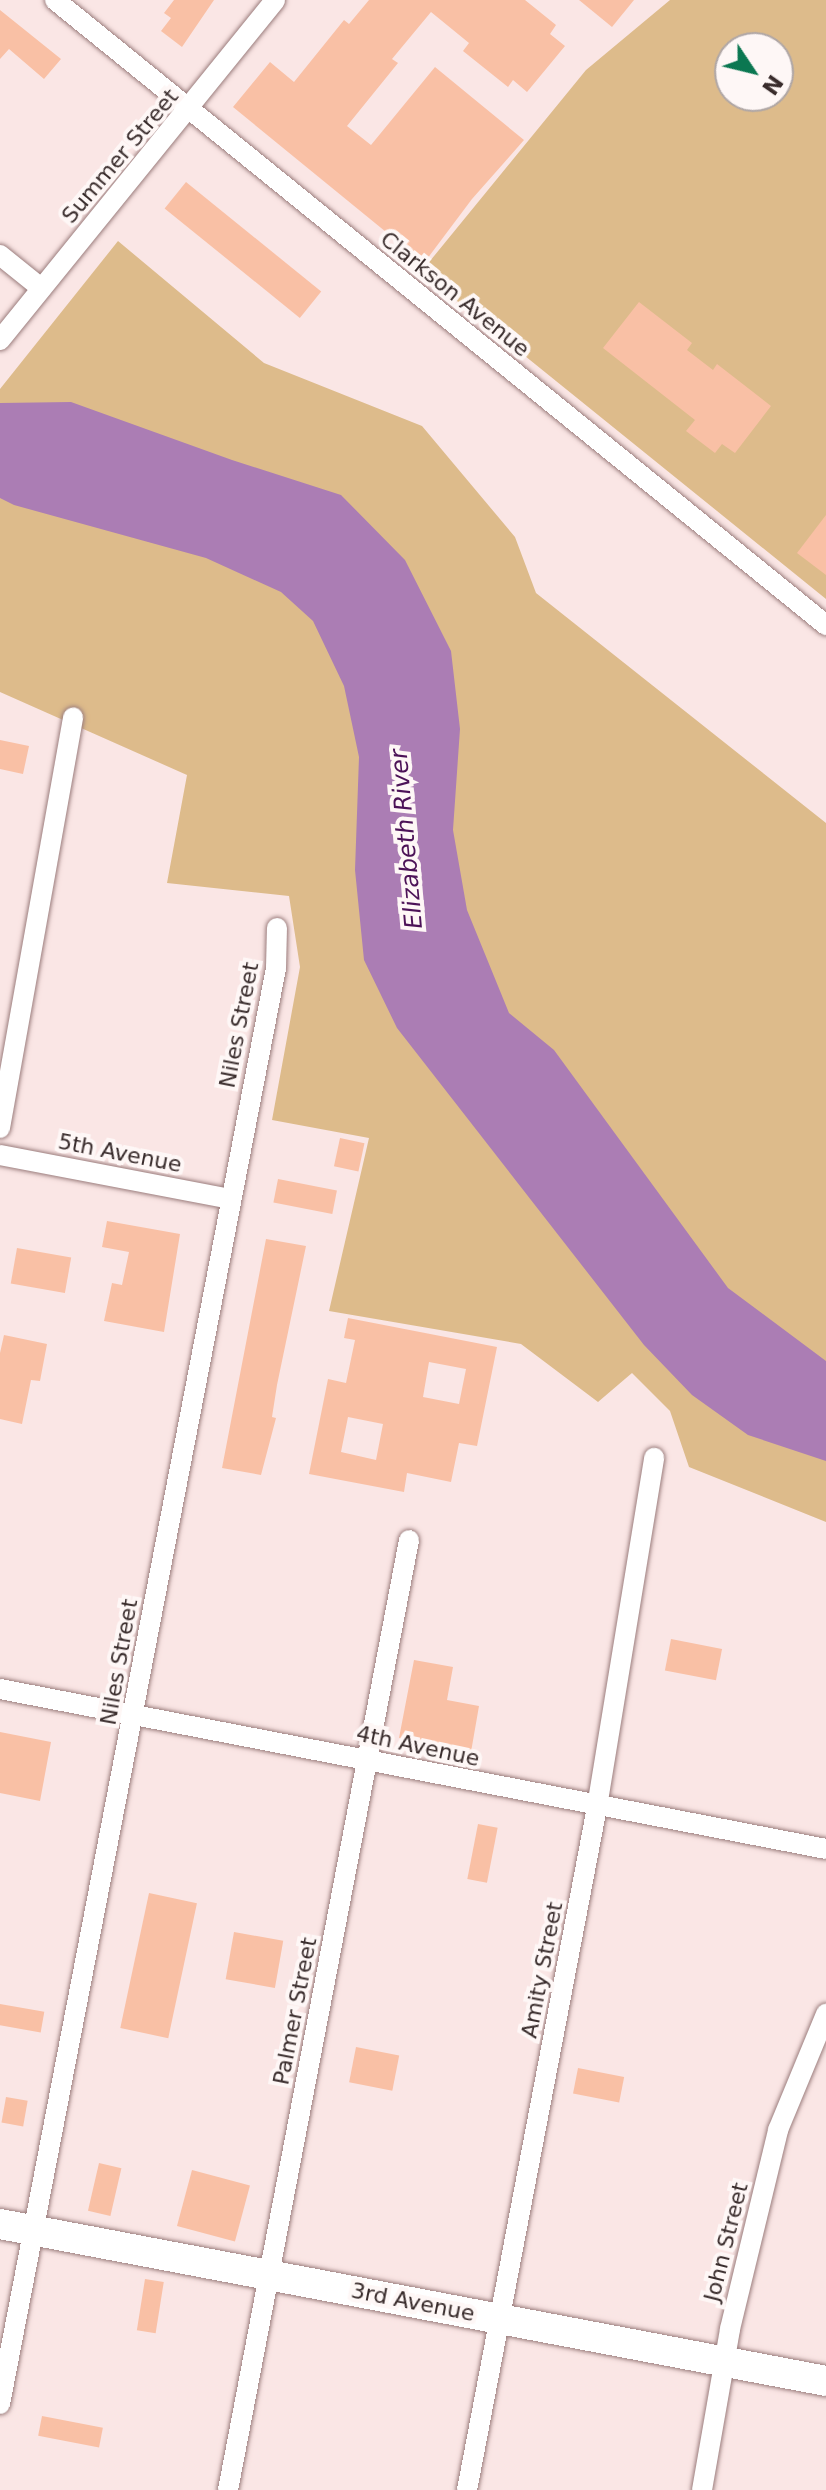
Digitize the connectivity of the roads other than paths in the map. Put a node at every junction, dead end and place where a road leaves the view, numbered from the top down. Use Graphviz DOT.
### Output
graph roads {
  1 [pos="55,0"];
  2 [pos="275,0"];
  3 [pos="189,110"];
  4 [pos="0,255"];
  5 [pos="41,288"];
  6 [pos="0,340"];
  7 [pos="826,625"];
  8 [pos="73,717"];
  9 [pos="277,928"];
  10 [pos="0,1128"];
  11 [pos="0,1155"];
  12 [pos="230,1199"];
  13 [pos="654,1458"];
  14 [pos="409,1540"];
  15 [pos="0,1689"];
  16 [pos="134,1715"];
  17 [pos="366,1760"];
  18 [pos="597,1807"];
  19 [pos="826,1849"];
  20 [pos="826,2014"];
  21 [pos="0,2224"];
  22 [pos="34,2230"];
  23 [pos="270,2275"];
  24 [pos="501,2319"];
  25 [pos="726,2361"];
  26 [pos="826,2381"];
  27 [pos="0,2404"];
  28 [pos="228,2490"];
  29 [pos="467,2490"];
  30 [pos="702,2490"];
  1 -- 3 [label="street, Clarkson Avenue"];
  2 -- 3 [label="street, Summer Street"];
  3 -- 5 [label="street, Summer Street"];
  3 -- 7 [label="street, Clarkson Avenue"];
  4 -- 5 [label="street"];
  5 -- 6 [label="street, Summer Street"];
  8 -- 10 [label="street"];
  9 -- 12 [label="street, Niles Street"];
  11 -- 12 [label="street, 5th Avenue"];
  12 -- 16 [label="street, Niles Street"];
  13 -- 18 [label="street, Amity Street"];
  14 -- 17 [label="street, Palmer Street"];
  15 -- 16 [label="street, 4th Avenue"];
  16 -- 17 [label="street, 4th Avenue"];
  16 -- 22 [label="street, Niles Street"];
  17 -- 18 [label="street, 4th Avenue"];
  17 -- 23 [label="street, Palmer Street"];
  18 -- 19 [label="street, 4th Avenue"];
  18 -- 24 [label="street, Amity Street"];
  20 -- 25 [label="street, John Street"];
  21 -- 22 [label="street, 3rd Avenue"];
  22 -- 23 [label="street, 3rd Avenue"];
  22 -- 27 [label="street, Niles Street"];
  23 -- 24 [label="street, 3rd Avenue"];
  23 -- 28 [label="street, Palmer Street"];
  24 -- 25 [label="street, 3rd Avenue"];
  24 -- 29 [label="street, Amity Street"];
  25 -- 26 [label="street, 3rd Avenue"];
  25 -- 30 [label="street, John Street"];
}
